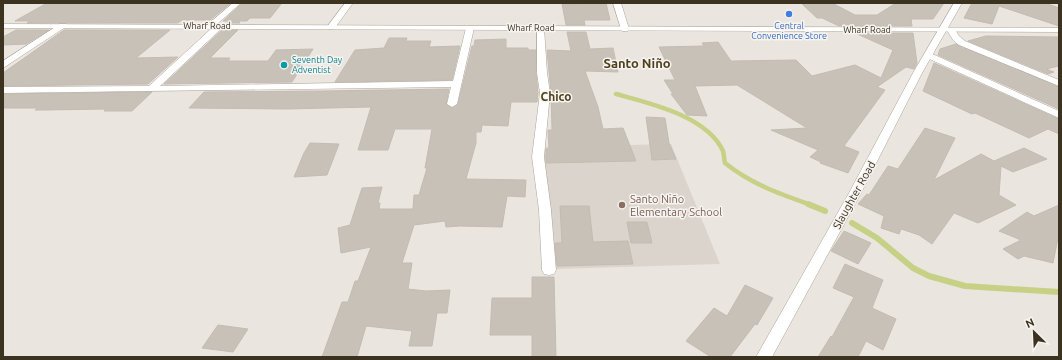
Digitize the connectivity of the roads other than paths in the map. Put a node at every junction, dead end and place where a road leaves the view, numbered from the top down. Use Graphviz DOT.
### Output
graph roads {
  1 [pos="237,3"];
  2 [pos="350,3"];
  3 [pos="617,3"];
  4 [pos="958,3"];
  5 [pos="3,26"];
  6 [pos="63,26"];
  7 [pos="210,26"];
  8 [pos="219,26"];
  9 [pos="332,27"];
  10 [pos="470,28"];
  11 [pos="540,28"];
  12 [pos="625,28"];
  13 [pos="946,30"];
  14 [pos="1057,31"];
  15 [pos="928,55"];
  16 [pos="3,65"];
  17 [pos="1059,83"];
  18 [pos="457,84"];
  19 [pos="151,89"];
  20 [pos="3,90"];
  21 [pos="452,104"];
  22 [pos="1059,115"];
  23 [pos="549,270"];
  24 [pos="764,357"];
  1 -- 7 [label="street"];
  2 -- 9 [label="street"];
  3 -- 12 [label="street"];
  4 -- 13 [label="street, Slaughter Road"];
  5 -- 6 [label="street, Wharf Road"];
  6 -- 7 [label="street, Wharf Road"];
  6 -- 16 [label="street"];
  7 -- 8 [label="street, Wharf Road"];
  8 -- 9 [label="street, Wharf Road"];
  8 -- 19 [label="street"];
  9 -- 10 [label="street, Wharf Road"];
  10 -- 11 [label="street, Wharf Road"];
  10 -- 18 [label="street"];
  11 -- 12 [label="street, Wharf Road"];
  11 -- 23 [label="street"];
  12 -- 13 [label="street, Wharf Road"];
  13 -- 14 [label="street, Wharf Road"];
  13 -- 15 [label="street, Slaughter Road"];
  13 -- 17 [label="street"];
  15 -- 22 [label="street"];
  15 -- 24 [label="street, Slaughter Road"];
  18 -- 19 [label="street"];
  18 -- 21 [label="street"];
  19 -- 20 [label="street"];
}
